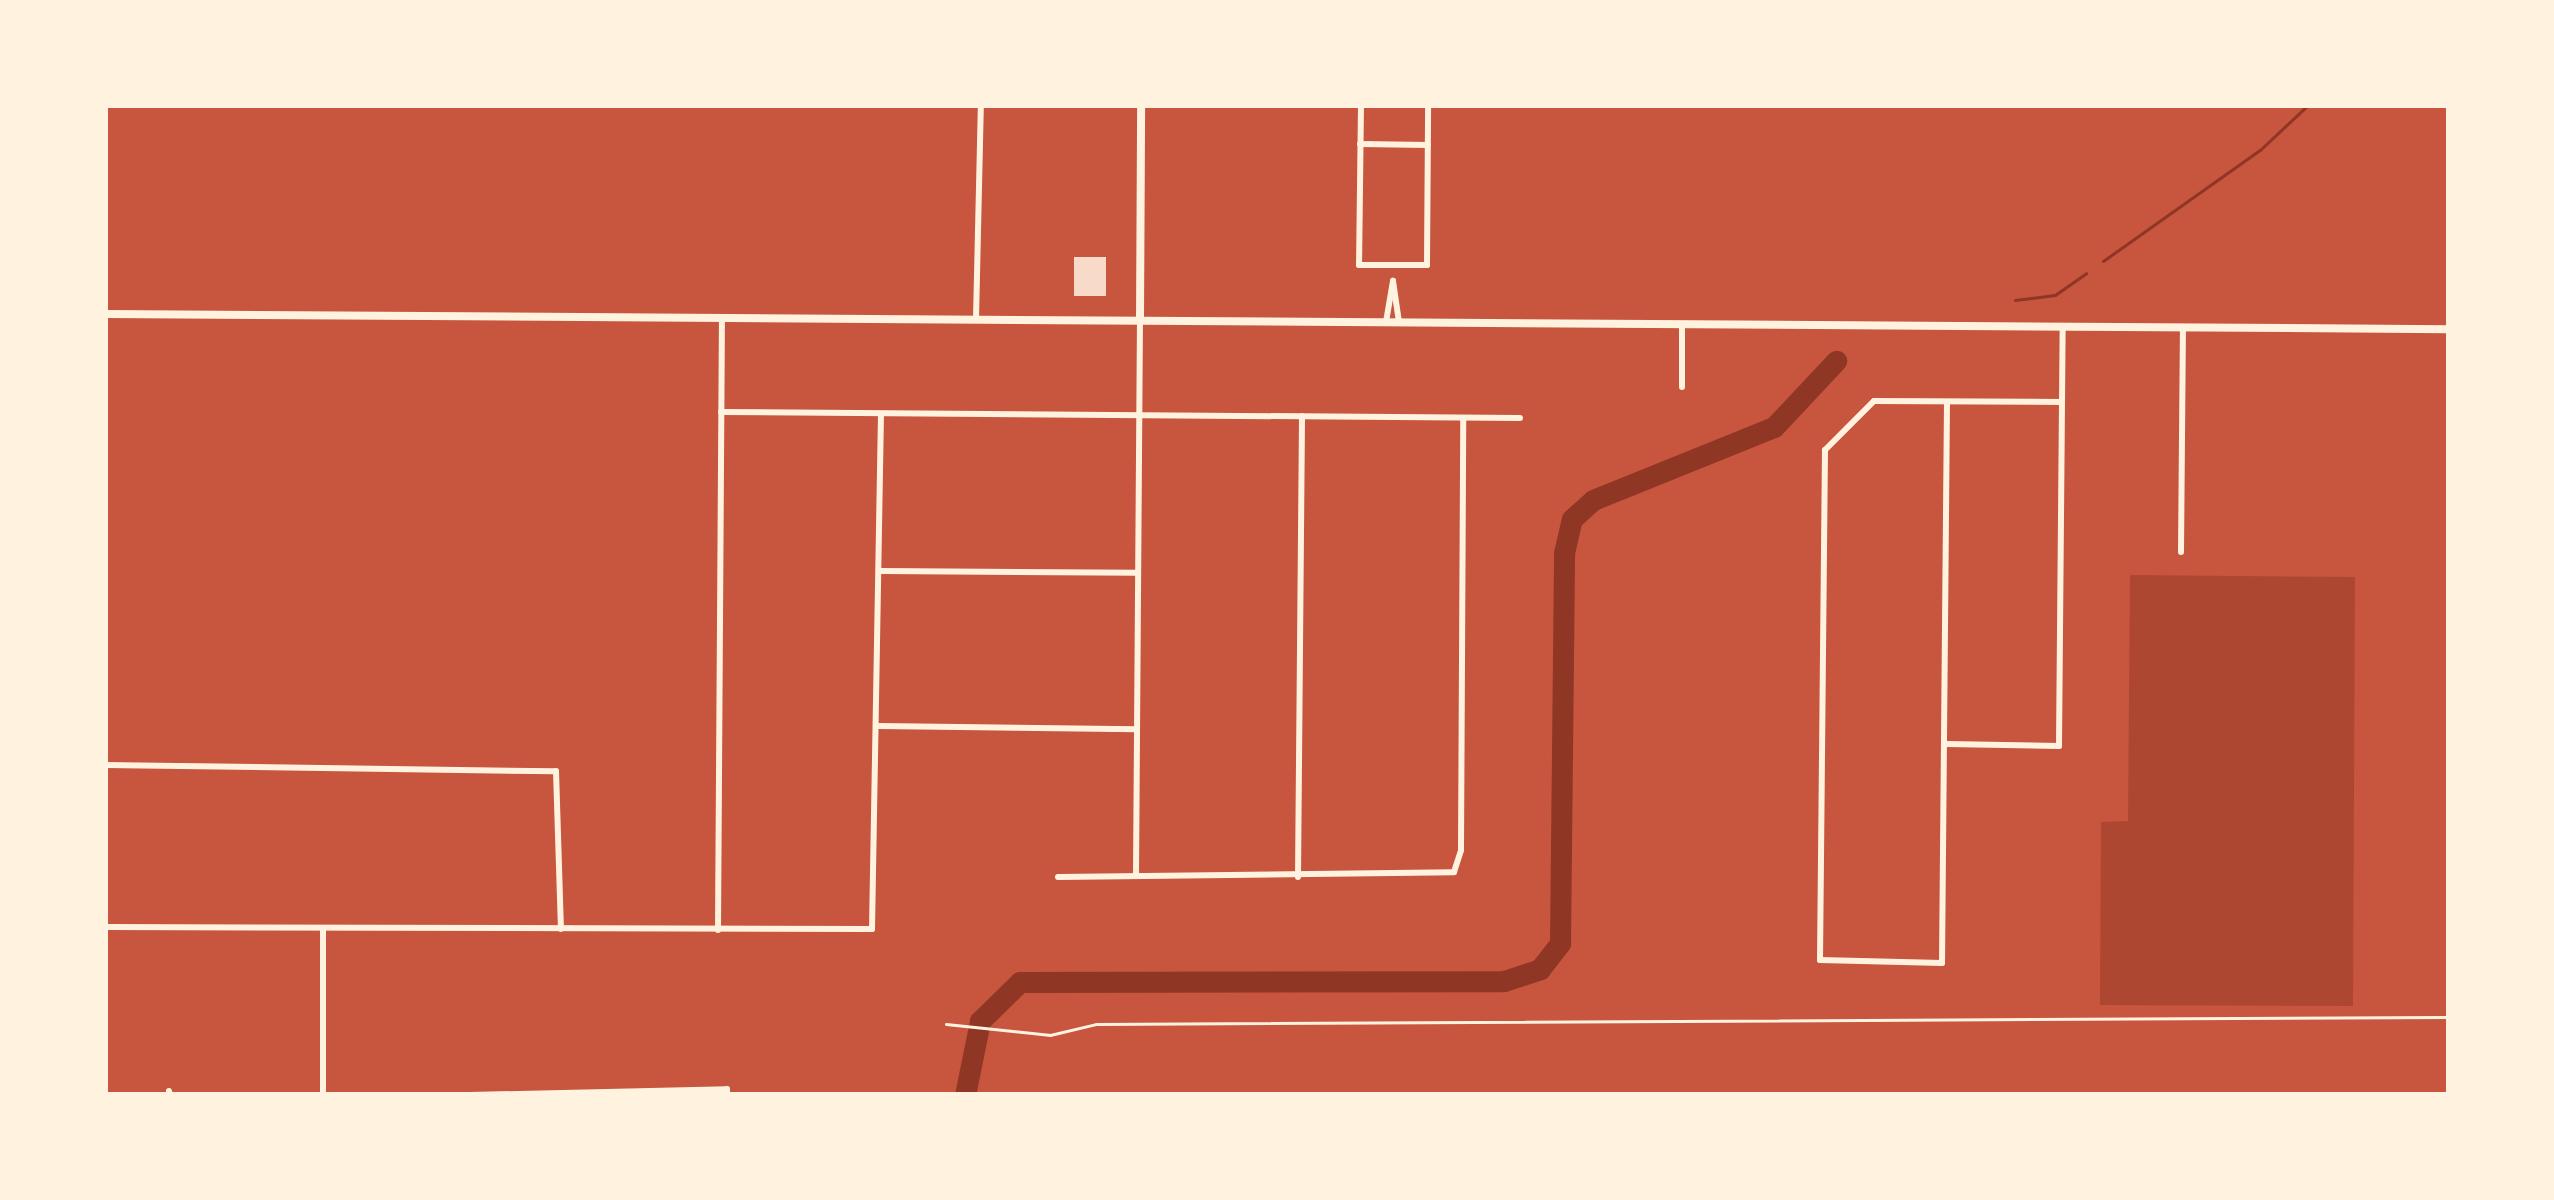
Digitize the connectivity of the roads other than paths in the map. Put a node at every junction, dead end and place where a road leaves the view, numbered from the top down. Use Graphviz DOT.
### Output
graph roads {
  1 [pos="981,105"];
  2 [pos="1142,105"];
  3 [pos="1361,105"];
  4 [pos="1428,105"];
  5 [pos="1360,144"];
  6 [pos="1428,146"];
  7 [pos="1393,265"];
  8 [pos="1393,281"];
  9 [pos="105,314"];
  10 [pos="722,318"];
  11 [pos="976,320"];
  12 [pos="1140,320"];
  13 [pos="1386,322"];
  14 [pos="1399,322"];
  15 [pos="1682,324"];
  16 [pos="2063,327"];
  17 [pos="2183,327"];
  18 [pos="2449,329"];
  19 [pos="1682,387"];
  20 [pos="1947,402"];
  21 [pos="2062,402"];
  22 [pos="721,412"];
  23 [pos="881,414"];
  24 [pos="1140,415"];
  25 [pos="1302,416"];
  26 [pos="1463,418"];
  27 [pos="1520,418"];
  28 [pos="2181,552"];
  29 [pos="880,571"];
  30 [pos="1138,573"];
  31 [pos="879,726"];
  32 [pos="1137,729"];
  33 [pos="1946,744"];
  34 [pos="105,765"];
  35 [pos="1136,876"];
  36 [pos="1298,877"];
  37 [pos="1058,878"];
  38 [pos="105,927"];
  39 [pos="323,928"];
  40 [pos="561,929"];
  41 [pos="718,930"];
  42 [pos="2449,1017"];
  43 [pos="946,1024"];
  44 [pos="727,1092"];
  45 [pos="323,1095"];
  46 [pos="470,1095"];
  1 -- 11 [label="street"];
  2 -- 12 [label="street"];
  3 -- 5 [label="street"];
  4 -- 6 [label="street"];
  5 -- 6 [label="street"];
  5 -- 7 [label="street"];
  6 -- 7 [label="street"];
  7 -- 8 [label="street"];
  8 -- 13 [label="street"];
  8 -- 14 [label="street"];
  9 -- 10 [label="street"];
  10 -- 11 [label="street"];
  10 -- 22 [label="street"];
  11 -- 12 [label="street"];
  12 -- 13 [label="street"];
  12 -- 24 [label="street"];
  13 -- 14 [label="street"];
  14 -- 15 [label="street"];
  15 -- 16 [label="street"];
  15 -- 19 [label="street"];
  16 -- 17 [label="street"];
  16 -- 21 [label="street"];
  17 -- 18 [label="street"];
  17 -- 28 [label="street"];
  20 -- 21 [label="street"];
  20 -- 33 [label="street"];
  20 -- 33 [label="street"];
  21 -- 33 [label="street"];
  22 -- 23 [label="street"];
  22 -- 41 [label="street"];
  23 -- 24 [label="street"];
  23 -- 29 [label="street"];
  24 -- 25 [label="street"];
  24 -- 30 [label="street"];
  25 -- 26 [label="street"];
  25 -- 36 [label="street"];
  26 -- 27 [label="street"];
  26 -- 36 [label="street"];
  29 -- 30 [label="street"];
  29 -- 31 [label="street"];
  30 -- 32 [label="street"];
  31 -- 32 [label="street"];
  31 -- 41 [label="street"];
  32 -- 35 [label="street"];
  34 -- 40 [label="street"];
  35 -- 36 [label="street"];
  35 -- 37 [label="street"];
  38 -- 39 [label="street"];
  39 -- 40 [label="street"];
  39 -- 45 [label="street"];
  40 -- 41 [label="street"];
  42 -- 43 [label="lane"];
  44 -- 46 [label="street"];
}
